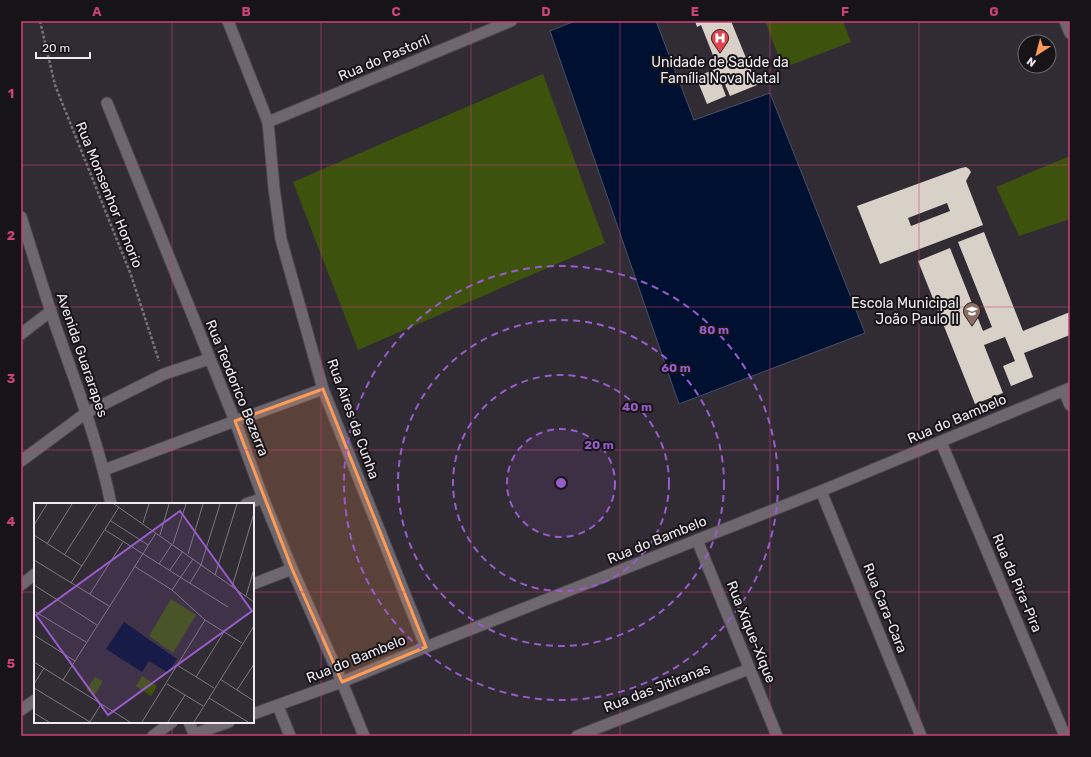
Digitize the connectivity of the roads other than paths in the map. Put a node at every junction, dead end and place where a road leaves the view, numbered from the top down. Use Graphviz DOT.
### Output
graph roads {
  1 [pos="228,21"];
  2 [pos="511,21"];
  3 [pos="1065,21"];
  4 [pos="1070,33"];
  5 [pos="107,103"];
  6 [pos="268,122"];
  7 [pos="21,216"];
  8 [pos="51,311"];
  9 [pos="21,334"];
  10 [pos="209,359"];
  11 [pos="323,390"];
  12 [pos="1067,390"];
  13 [pos="1070,405"];
  14 [pos="86,413"];
  15 [pos="235,421"];
  16 [pos="941,442"];
  17 [pos="21,461"];
  18 [pos="104,470"];
  19 [pos="821,491"];
  20 [pos="263,498"];
  21 [pos="111,503"];
  22 [pos="249,503"];
  23 [pos="697,540"];
  24 [pos="292,569"];
  25 [pos="34,575"];
  26 [pos="254,584"];
  27 [pos="21,585"];
  28 [pos="426,648"];
  29 [pos="749,669"];
  30 [pos="342,682"];
  31 [pos="34,701"];
  32 [pos="278,706"];
  33 [pos="21,710"];
  34 [pos="254,714"];
  35 [pos="171,723"];
  36 [pos="189,723"];
  37 [pos="227,723"];
  38 [pos="195,735"];
  39 [pos="153,736"];
  40 [pos="290,736"];
  41 [pos="364,736"];
  42 [pos="577,736"];
  43 [pos="777,736"];
  44 [pos="921,736"];
  45 [pos="1065,736"];
  1 -- 6 [label="street, Rua Aires da Cunha"];
  2 -- 6 [label="street, Rua do Pastoril"];
  3 -- 4 [label="street"];
  5 -- 10 [label="street, Rua Teodorico Bezerra"];
  6 -- 11 [label="street, Rua Aires da Cunha"];
  7 -- 8 [label="street, Avenida Guararapes"];
  8 -- 9 [label="street"];
  8 -- 14 [label="street, Avenida Guararapes"];
  10 -- 14 [label="street"];
  10 -- 15 [label="street, Rua Teodorico Bezerra"];
  11 -- 15 [label="street"];
  11 -- 28 [label="street, Rua Aires da Cunha"];
  12 -- 13 [label="street"];
  12 -- 16 [label="street, Rua do Bambelo"];
  14 -- 17 [label="street"];
  14 -- 18 [label="street, Avenida Guararapes"];
  15 -- 18 [label="street"];
  15 -- 20 [label="street, Rua Teodorico Bezerra"];
  16 -- 19 [label="street, Rua do Bambelo"];
  16 -- 45 [label="street, Rua da Pira-Pira"];
  18 -- 21 [label="street, Avenida Guararapes"];
  19 -- 23 [label="street, Rua do Bambelo"];
  19 -- 44 [label="street, Rua Cara-Cara"];
  20 -- 22 [label="street"];
  20 -- 24 [label="street, Rua Teodorico Bezerra"];
  23 -- 28 [label="street, Rua do Bambelo"];
  23 -- 29 [label="street, Rua Xique-Xique"];
  24 -- 26 [label="street"];
  24 -- 30 [label="street, Rua Teodorico Bezerra"];
  25 -- 27 [label="street"];
  28 -- 30 [label="street, Rua do Bambelo"];
  29 -- 42 [label="street, Rua das Jitiranas"];
  29 -- 43 [label="street, Rua Xique-Xique"];
  30 -- 32 [label="street, Rua do Bambelo"];
  30 -- 41 [label="street, Rua Teodorico Bezerra"];
  31 -- 33 [label="street"];
  32 -- 34 [label="street, Rua do Bambelo"];
  32 -- 40 [label="street"];
  35 -- 39 [label="street"];
  36 -- 38 [label="street"];
  37 -- 38 [label="street"];
}
